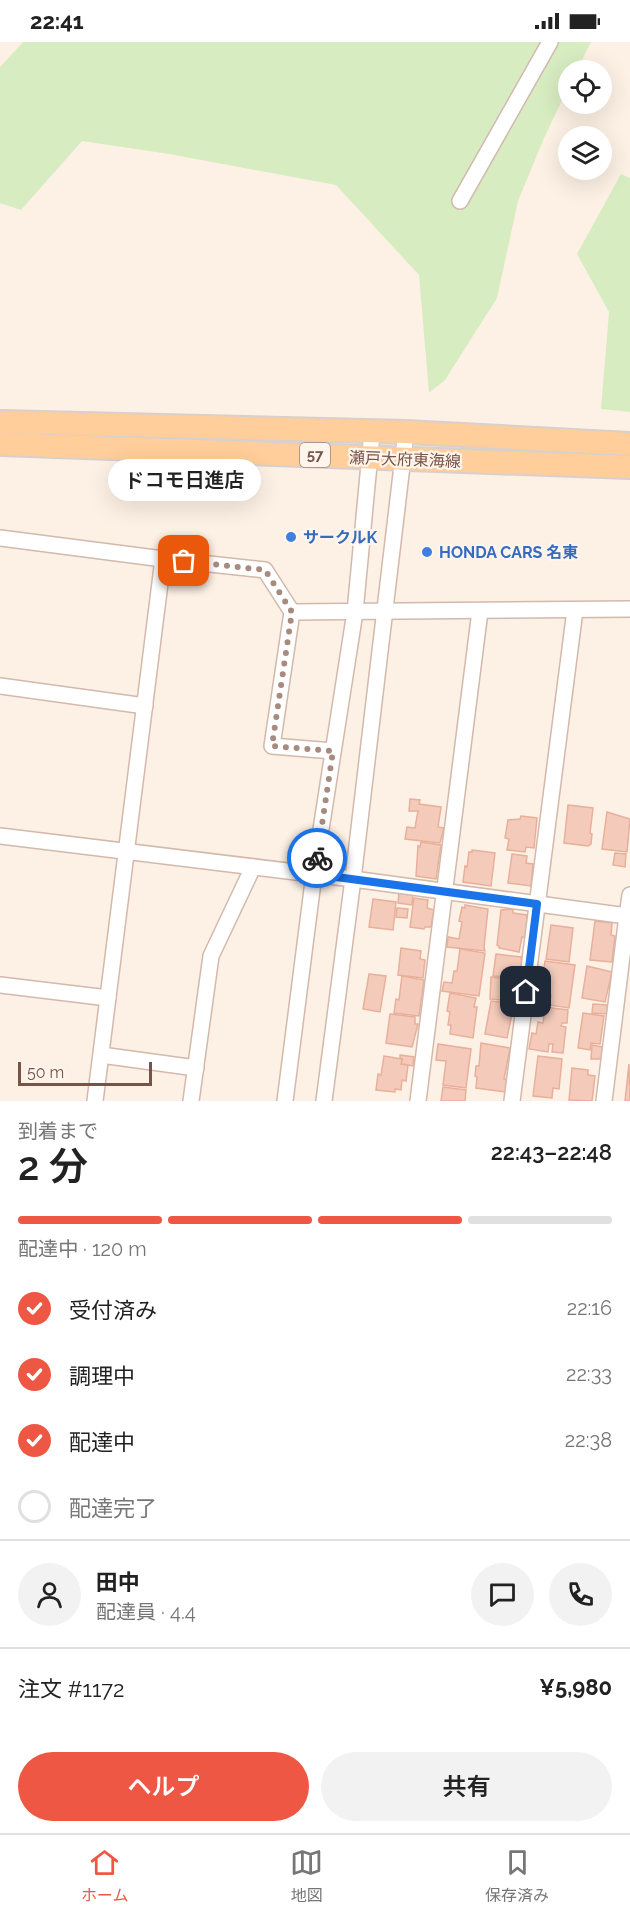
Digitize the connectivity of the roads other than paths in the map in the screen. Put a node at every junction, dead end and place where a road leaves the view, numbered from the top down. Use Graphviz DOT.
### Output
graph roads {
  1 [pos="550,42"];
  2 [pos="460,201"];
  3 [pos="0,422"];
  4 [pos="406,432"];
  5 [pos="372,433"];
  6 [pos="0,444"];
  7 [pos="630,444"];
  8 [pos="402,458"];
  9 [pos="370,459"];
  10 [pos="630,467"];
  11 [pos="0,538"];
  12 [pos="164,559"];
  13 [pos="630,609"];
  14 [pos="575,610"];
  15 [pos="480,611"];
  16 [pos="292,612"];
  17 [pos="355,612"];
  18 [pos="386,612"];
  19 [pos="0,686"];
  20 [pos="145,706"];
  21 [pos="333,751"];
  22 [pos="0,836"];
  23 [pos="127,853"];
  24 [pos="253,867"];
  25 [pos="314,874"];
  26 [pos="353,879"];
  27 [pos="445,893"];
  28 [pos="630,895"];
  29 [pos="537,904"];
  30 [pos="629,916"];
  31 [pos="0,985"];
  32 [pos="108,998"];
  33 [pos="101,1055"];
  34 [pos="196,1068"];
  35 [pos="95,1101"];
  36 [pos="191,1101"];
  37 [pos="285,1101"];
  38 [pos="324,1101"];
  39 [pos="418,1101"];
  40 [pos="512,1101"];
  41 [pos="604,1101"];
  1 -- 2 [label="street"];
  3 -- 5 [label="main road, 瀬戸大府東海線 / 57"];
  4 -- 5 [label="main road, 瀬戸大府東海線 / 57"];
  4 -- 7 [label="main road, 瀬戸大府東海線 / 57"];
  4 -- 8 [label="street"];
  5 -- 9 [label="street"];
  6 -- 9 [label="main road, 瀬戸大府東海線 / 57"];
  8 -- 9 [label="main road, 瀬戸大府東海線 / 57"];
  8 -- 10 [label="main road, 瀬戸大府東海線 / 57"];
  8 -- 18 [label="street"];
  9 -- 17 [label="street"];
  11 -- 12 [label="street"];
  12 -- 16 [label="street"];
  12 -- 20 [label="street"];
  13 -- 14 [label="street"];
  14 -- 15 [label="street"];
  14 -- 29 [label="street"];
  15 -- 18 [label="street"];
  15 -- 27 [label="street"];
  16 -- 17 [label="street"];
  16 -- 21 [label="street"];
  17 -- 18 [label="street"];
  17 -- 21 [label="street"];
  18 -- 26 [label="street"];
  19 -- 20 [label="street"];
  20 -- 23 [label="street"];
  21 -- 25 [label="street"];
  22 -- 23 [label="street"];
  23 -- 24 [label="street"];
  23 -- 32 [label="street"];
  24 -- 25 [label="street"];
  24 -- 34 [label="street"];
  25 -- 26 [label="street"];
  25 -- 37 [label="street"];
  26 -- 27 [label="street"];
  26 -- 38 [label="street"];
  27 -- 29 [label="street"];
  27 -- 39 [label="street"];
  28 -- 30 [label="street"];
  29 -- 30 [label="street"];
  29 -- 40 [label="street"];
  30 -- 41 [label="street"];
  31 -- 32 [label="street"];
  32 -- 33 [label="street"];
  33 -- 34 [label="street"];
  33 -- 35 [label="street"];
  34 -- 36 [label="street"];
}
